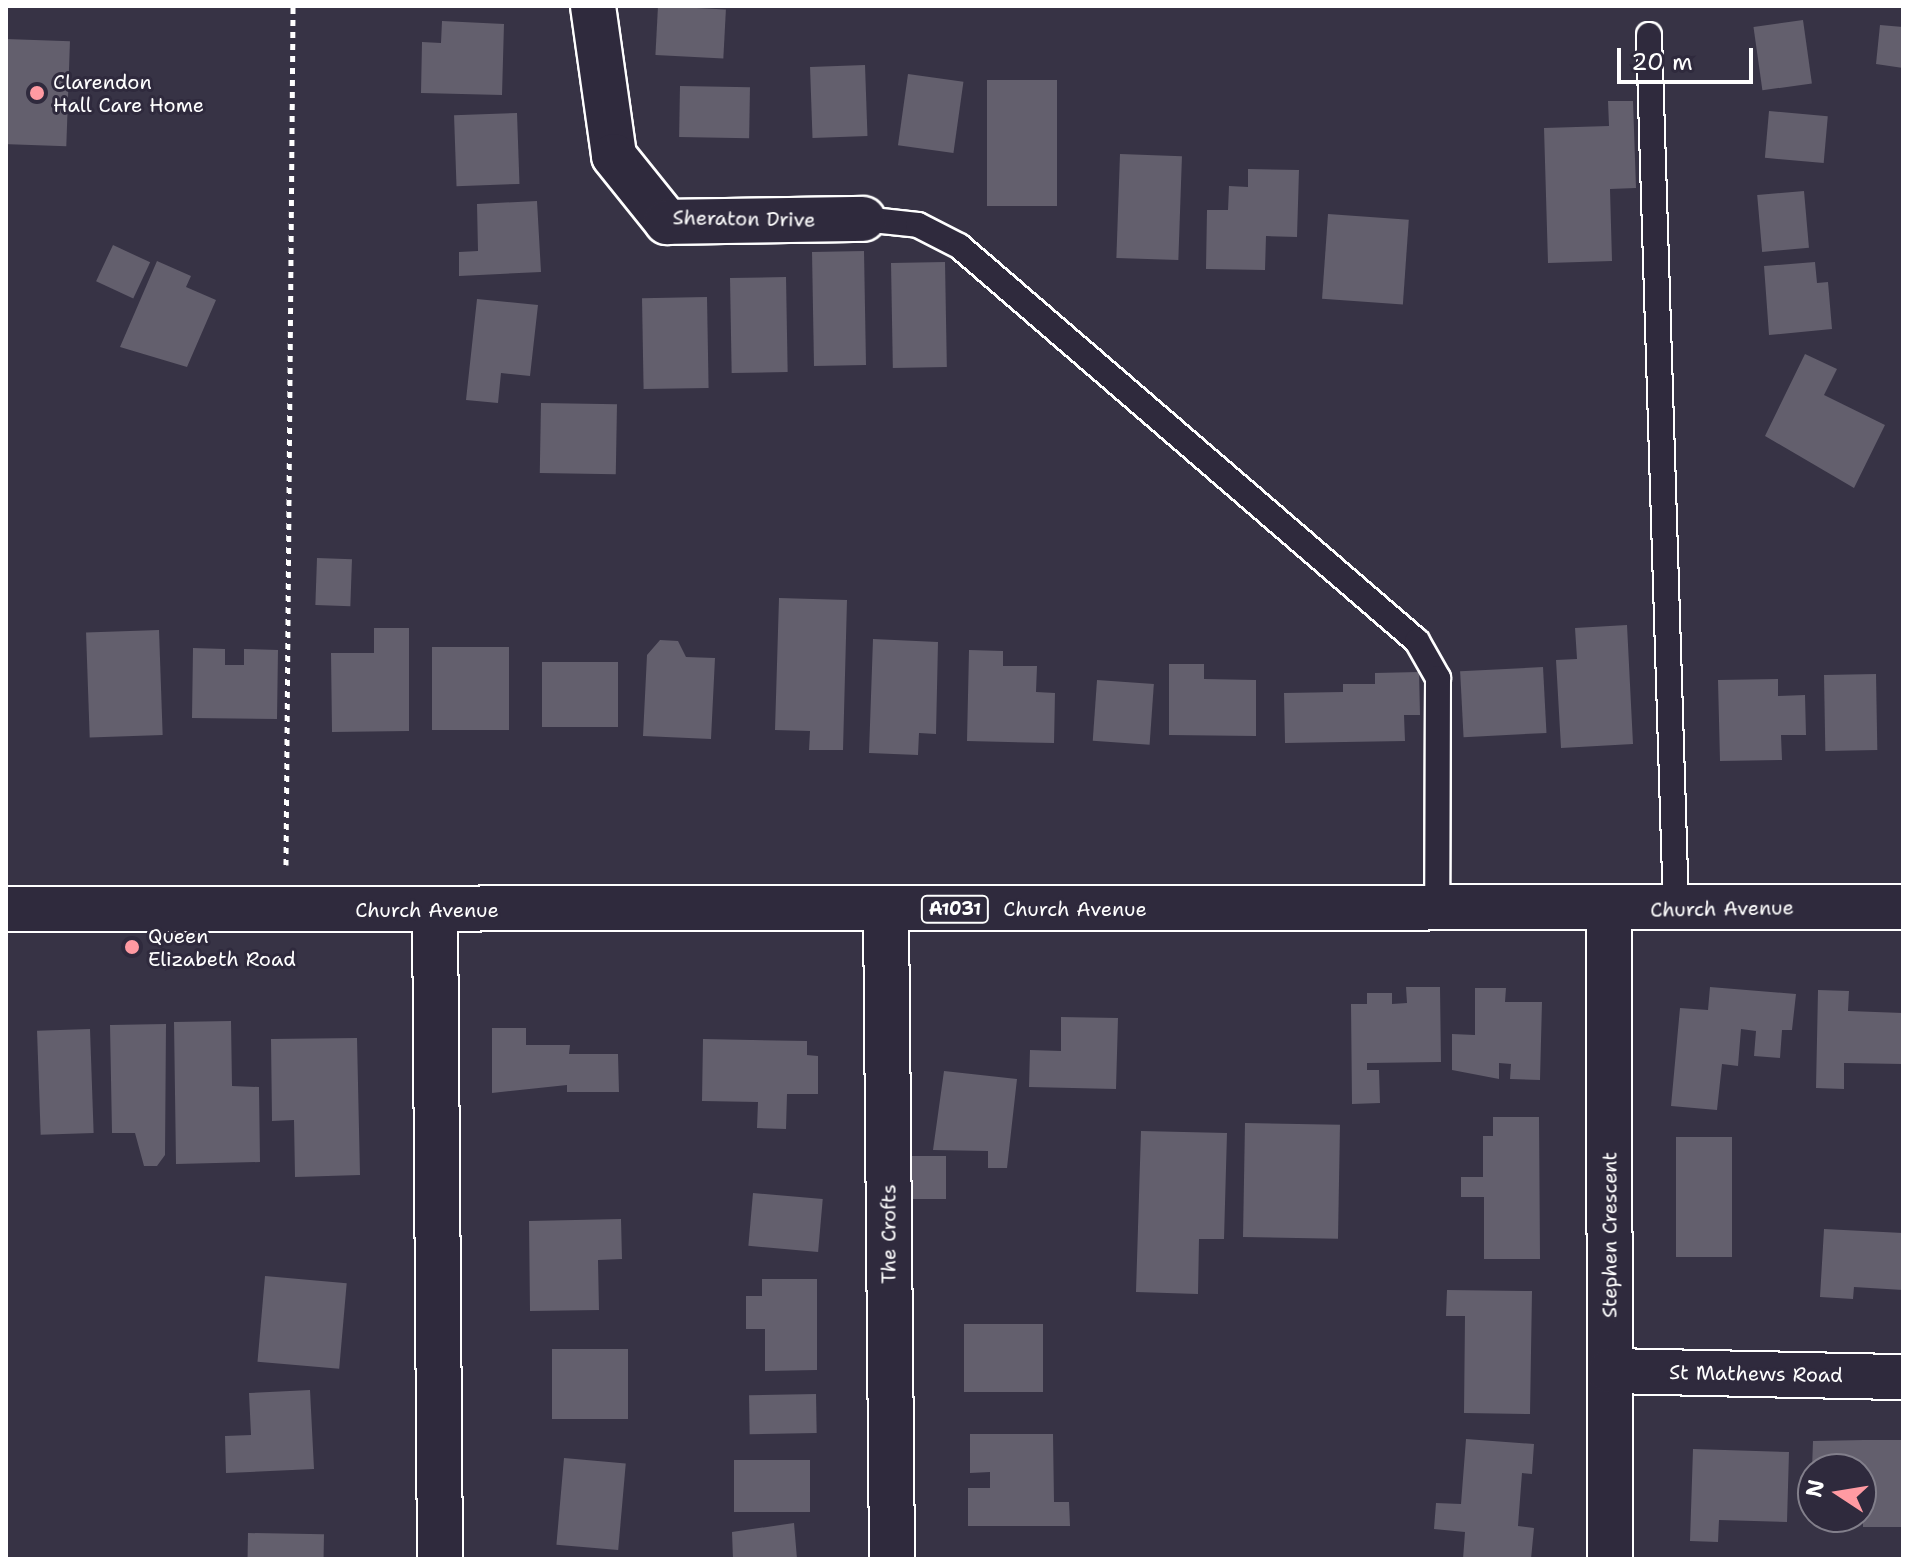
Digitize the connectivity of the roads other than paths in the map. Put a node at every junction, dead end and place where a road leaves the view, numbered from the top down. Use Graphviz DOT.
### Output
graph roads {
  1 [pos="593,6"];
  2 [pos="1649,35"];
  3 [pos="863,219"];
  4 [pos="1903,907"];
  5 [pos="6,909"];
  6 [pos="435,910"];
  7 [pos="886,910"];
  8 [pos="1609,910"];
  9 [pos="1437,911"];
  10 [pos="1676,911"];
  11 [pos="1610,1371"];
  12 [pos="1903,1377"];
  13 [pos="440,1559"];
  14 [pos="892,1559"];
  15 [pos="1610,1559"];
  1 -- 3 [label="street, Sheraton Drive"];
  2 -- 10 [label="lane"];
  3 -- 9 [label="lane"];
  4 -- 10 [label="street, Church Avenue / A1031"];
  5 -- 6 [label="street, Church Avenue / A1031"];
  6 -- 7 [label="street, Church Avenue / A1031"];
  6 -- 13 [label="street"];
  7 -- 9 [label="street, Church Avenue / A1031"];
  7 -- 14 [label="street, The Crofts"];
  8 -- 9 [label="street, Church Avenue / A1031"];
  8 -- 10 [label="street, Church Avenue / A1031"];
  8 -- 11 [label="street, Stephen Crescent"];
  11 -- 12 [label="street, St Mathews Road"];
  11 -- 15 [label="street, Stephen Crescent"];
}
